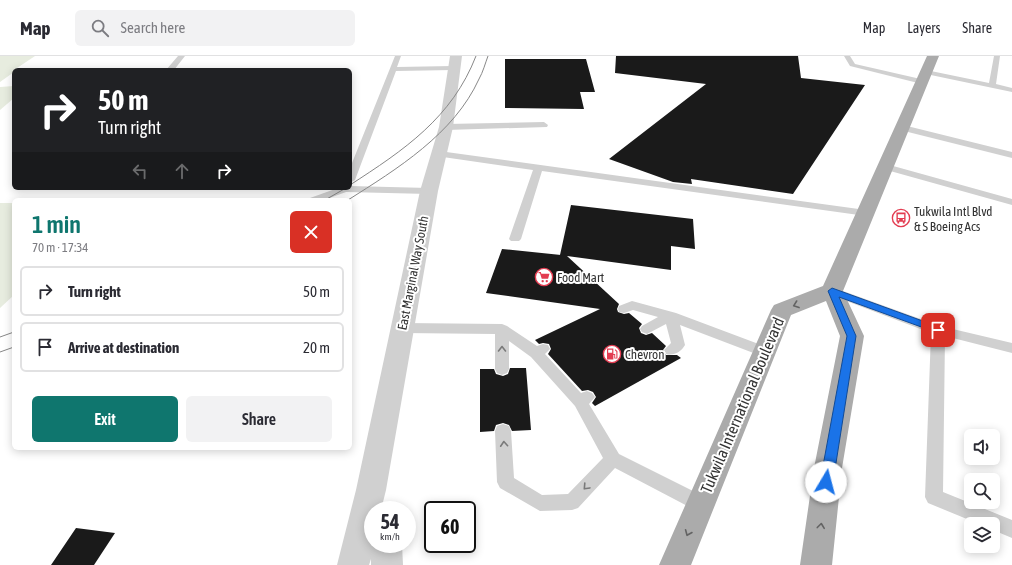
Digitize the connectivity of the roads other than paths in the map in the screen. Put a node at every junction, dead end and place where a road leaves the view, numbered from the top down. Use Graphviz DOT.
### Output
graph roads {
  1 [pos="182,56"];
  2 [pos="398,56"];
  3 [pos="847,56"];
  4 [pos="933,56"];
  5 [pos="996,56"];
  6 [pos="454,62"];
  7 [pos="172,68"];
  8 [pos="393,69"];
  9 [pos="924,77"];
  10 [pos="992,86"];
  11 [pos="1012,90"];
  12 [pos="544,126"];
  13 [pos="446,127"];
  14 [pos="903,128"];
  15 [pos="439,154"];
  16 [pos="1012,155"];
  17 [pos="539,167"];
  18 [pos="886,167"];
  19 [pos="352,176"];
  20 [pos="352,186"];
  21 [pos="338,190"];
  22 [pos="429,191"];
  23 [pos="319,198"];
  24 [pos="1012,202"];
  25 [pos="866,213"];
  26 [pos="515,239"];
  27 [pos="832,291"];
  28 [pos="624,309"];
  29 [pos="671,316"];
  30 [pos="403,328"];
  31 [pos="502,329"];
  32 [pos="647,329"];
  33 [pos="938,330"];
  34 [pos="1012,348"];
  35 [pos="671,350"];
  36 [pos="764,352"];
  37 [pos="502,368"];
  38 [pos="503,431"];
  39 [pos="612,459"];
  40 [pos="375,500"];
  41 [pos="701,504"];
  42 [pos="1012,529"];
  43 [pos="386,553"];
  44 [pos="353,565"];
  45 [pos="387,565"];
  46 [pos="675,565"];
  47 [pos="816,565"];
  1 -- 7 [label="lane"];
  2 -- 8 [label="lane"];
  3 -- 9 [label="lane"];
  4 -- 9 [label="main road"];
  5 -- 10 [label="lane"];
  6 -- 8 [label="lane"];
  6 -- 13 [label="street, East Marginal Way South"];
  8 -- 19 [label="lane"];
  9 -- 10 [label="lane"];
  9 -- 14 [label="main road"];
  10 -- 11 [label="lane"];
  12 -- 13 [label="lane"];
  13 -- 15 [label="street, East Marginal Way South"];
  14 -- 16 [label="lane"];
  14 -- 18 [label="main road"];
  15 -- 17 [label="lane"];
  15 -- 22 [label="street, East Marginal Way South"];
  17 -- 25 [label="lane"];
  17 -- 26 [label="lane"];
  18 -- 24 [label="lane"];
  18 -- 25 [label="main road"];
  20 -- 22 [label="lane"];
  21 -- 23 [label="lane"];
  22 -- 30 [label="street, East Marginal Way South"];
  25 -- 27 [label="main road"];
  27 -- 33 [label="lane"];
  27 -- 36 [label="main road, Tukwila International Boulevard, one-way"];
  47 -- 27 [label="main road, one-way"];
  28 -- 29 [label="lane"];
  29 -- 32 [label="lane"];
  29 -- 35 [label="lane"];
  29 -- 36 [label="lane"];
  30 -- 31 [label="lane"];
  30 -- 40 [label="street, East Marginal Way South"];
  37 -- 31 [label="lane, one-way"];
  31 -- 39 [label="lane"];
  33 -- 34 [label="lane"];
  33 -- 42 [label="lane"];
  36 -- 41 [label="main road, Tukwila International Boulevard"];
  39 -- 38 [label="lane, one-way"];
  39 -- 41 [label="lane"];
  40 -- 44 [label="street, East Marginal Way South"];
  41 -- 46 [label="main road, Tukwila International Boulevard, one-way"];
  43 -- 45 [label="street"];
}
